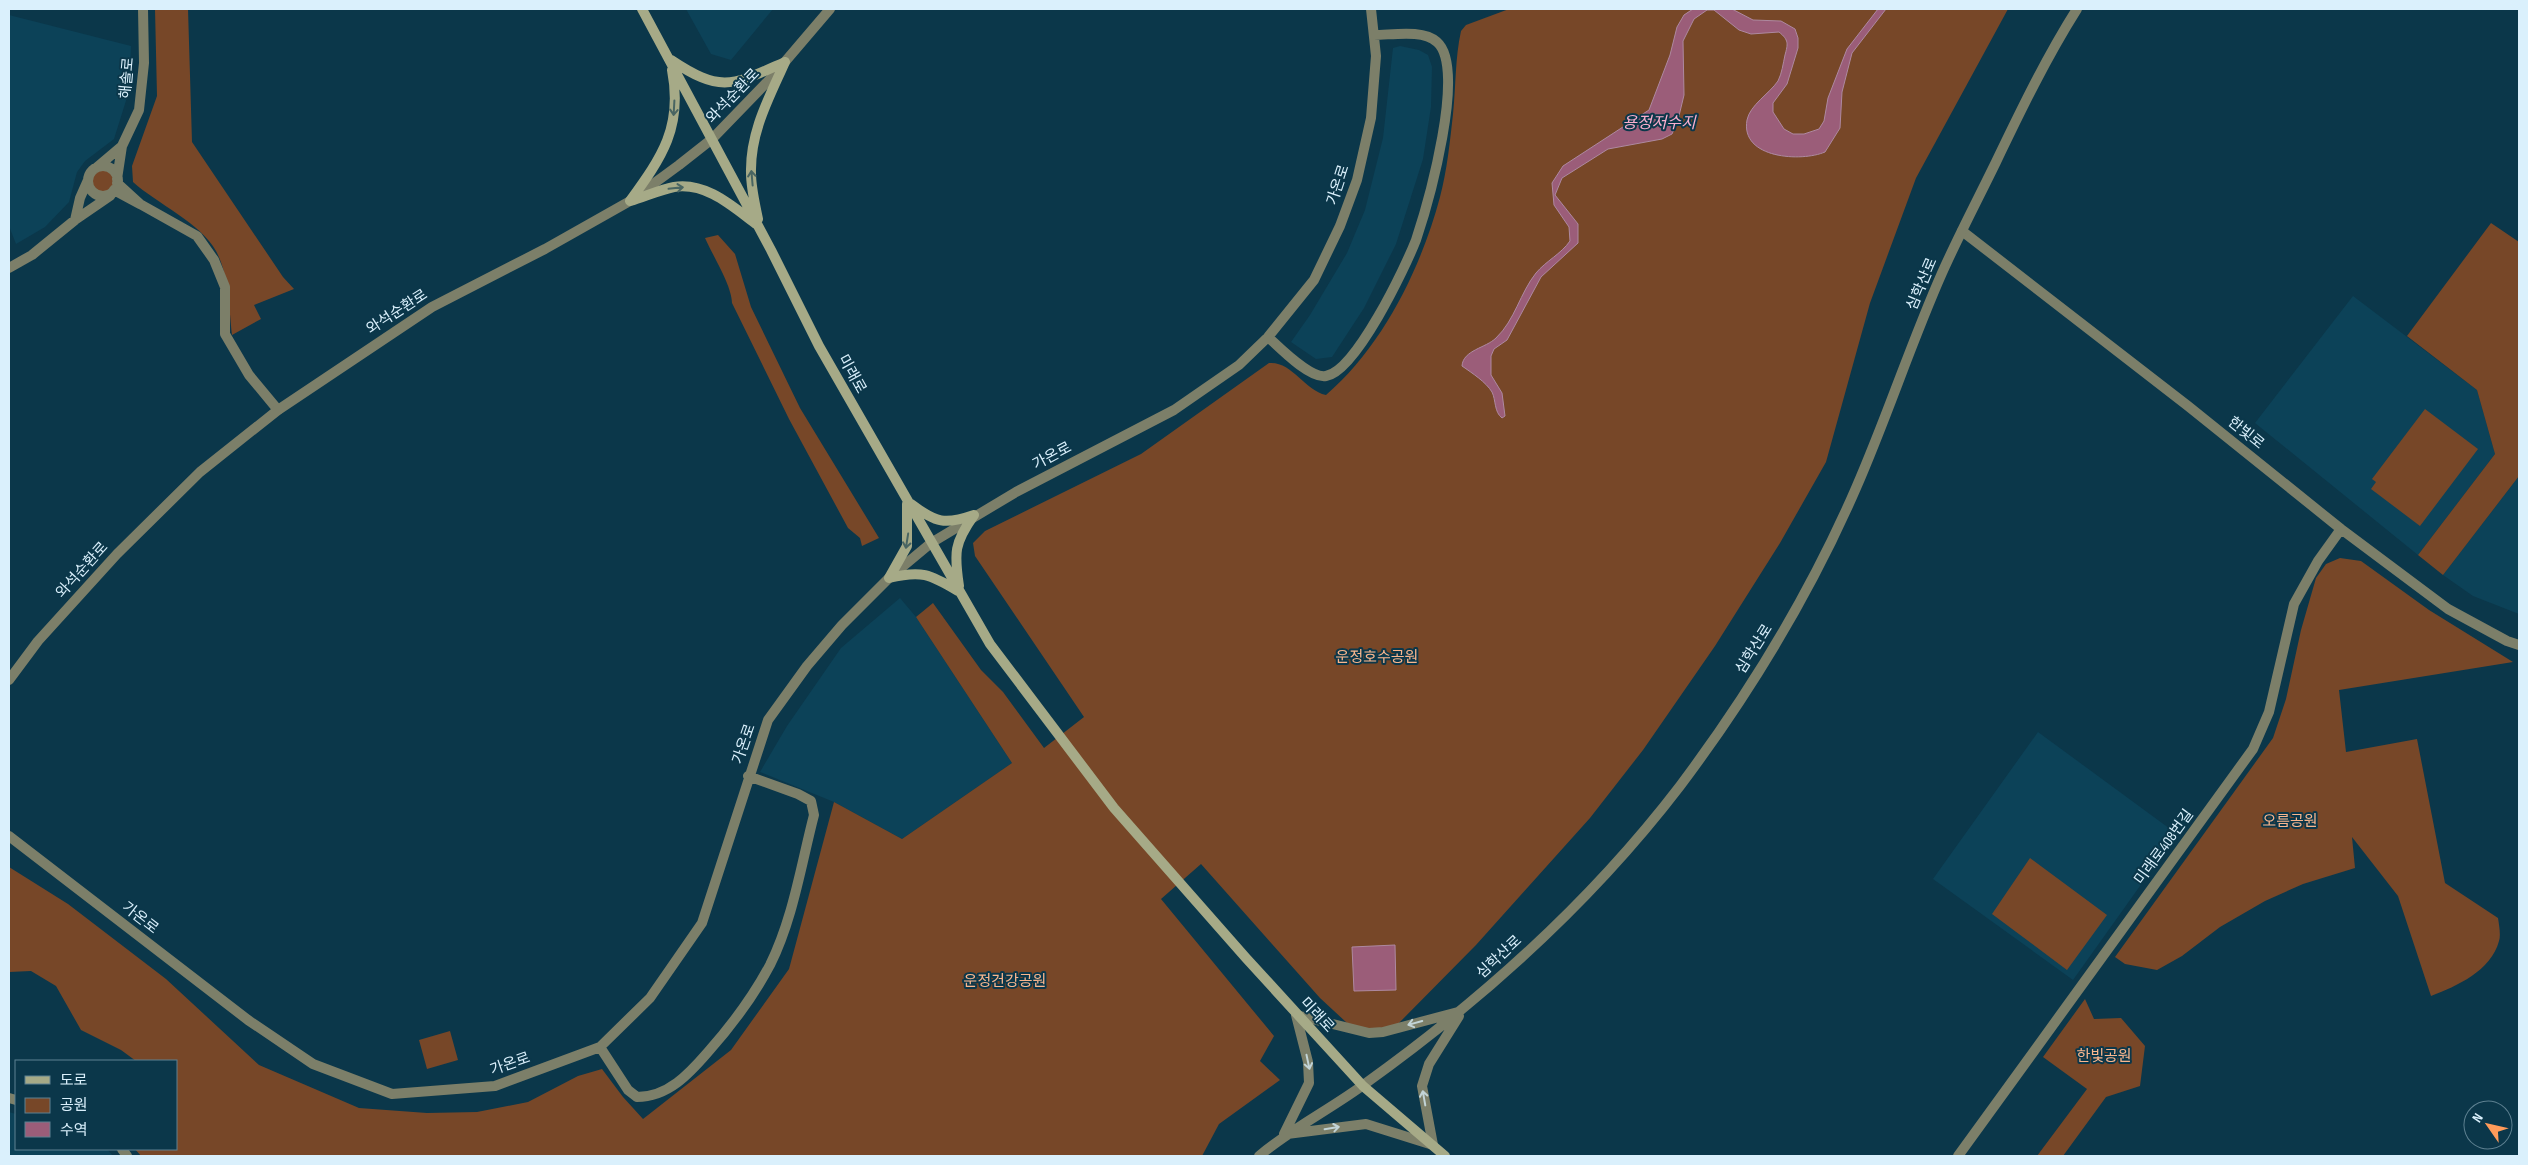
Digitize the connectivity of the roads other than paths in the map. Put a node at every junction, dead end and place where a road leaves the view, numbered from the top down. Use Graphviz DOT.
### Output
graph roads {
  1 [pos="143,9"];
  2 [pos="642,9"];
  3 [pos="830,9"];
  4 [pos="1371,9"];
  5 [pos="2077,9"];
  6 [pos="1374,35"];
  7 [pos="670,60"];
  8 [pos="786,62"];
  9 [pos="712,139"];
  10 [pos="122,146"];
  11 [pos="96,168"];
  12 [pos="88,180"];
  13 [pos="116,184"];
  14 [pos="630,201"];
  15 [pos="75,220"];
  16 [pos="759,226"];
  17 [pos="1962,231"];
  18 [pos="9,268"];
  19 [pos="1268,338"];
  20 [pos="278,410"];
  21 [pos="906,500"];
  22 [pos="974,515"];
  23 [pos="2341,529"];
  24 [pos="931,542"];
  25 [pos="889,578"];
  26 [pos="960,592"];
  27 [pos="2519,645"];
  28 [pos="9,680"];
  29 [pos="748,776"];
  30 [pos="9,836"];
  31 [pos="1462,1011"];
  32 [pos="1296,1015"];
  33 [pos="600,1047"];
  34 [pos="1363,1086"];
  35 [pos="1284,1135"];
  36 [pos="1433,1146"];
  37 [pos="1259,1156"];
  38 [pos="1445,1156"];
  39 [pos="1958,1156"];
  1 -- 10 [label="street, 해솔로"];
  2 -- 7 [label="main road, 미래로"];
  3 -- 8 [label="street, 와석순환로"];
  4 -- 6 [label="street, 가온로"];
  5 -- 17 [label="street, 심학산로"];
  6 -- 19 [label="street, 가온로"];
  6 -- 19 [label="street"];
  7 -- 8 [label="main road"];
  7 -- 9 [label="main road, 미래로"];
  7 -- 14 [label="main road, one-way"];
  8 -- 9 [label="street, 와석순환로"];
  16 -- 8 [label="main road, one-way"];
  9 -- 14 [label="street, 와석순환로"];
  9 -- 16 [label="main road, 미래로"];
  10 -- 11 [label="street"];
  10 -- 13 [label="street"];
  11 -- 12 [label="street"];
  11 -- 13 [label="street"];
  12 -- 13 [label="street"];
  12 -- 15 [label="street"];
  13 -- 15 [label="street"];
  13 -- 20 [label="street"];
  14 -- 16 [label="main road, one-way"];
  14 -- 20 [label="street, 와석순환로"];
  15 -- 18 [label="street"];
  16 -- 21 [label="main road, 미래로"];
  17 -- 23 [label="street, 한빛로"];
  17 -- 31 [label="street, 심학산로"];
  19 -- 22 [label="street, 가온로"];
  20 -- 28 [label="street, 와석순환로"];
  21 -- 22 [label="main road"];
  21 -- 24 [label="main road, 미래로"];
  21 -- 25 [label="main road, one-way"];
  22 -- 24 [label="street, 가온로"];
  22 -- 26 [label="main road"];
  23 -- 27 [label="street, 한빛로"];
  23 -- 39 [label="street, 미래로408번길"];
  24 -- 25 [label="street, 가온로"];
  24 -- 26 [label="main road, 미래로"];
  25 -- 26 [label="main road"];
  25 -- 29 [label="street, 가온로"];
  26 -- 32 [label="main road, 미래로"];
  29 -- 33 [label="street, 가온로"];
  29 -- 33 [label="street"];
  30 -- 33 [label="street, 가온로"];
  31 -- 32 [label="street, one-way"];
  31 -- 34 [label="street, 심학산로"];
  36 -- 31 [label="street, one-way"];
  32 -- 34 [label="main road, 미래로"];
  32 -- 35 [label="street, one-way"];
  34 -- 35 [label="street, 심학산로"];
  34 -- 36 [label="main road, 미래로"];
  35 -- 36 [label="street, one-way"];
  35 -- 37 [label="street, 심학산로"];
  36 -- 38 [label="main road, 미래로"];
}
